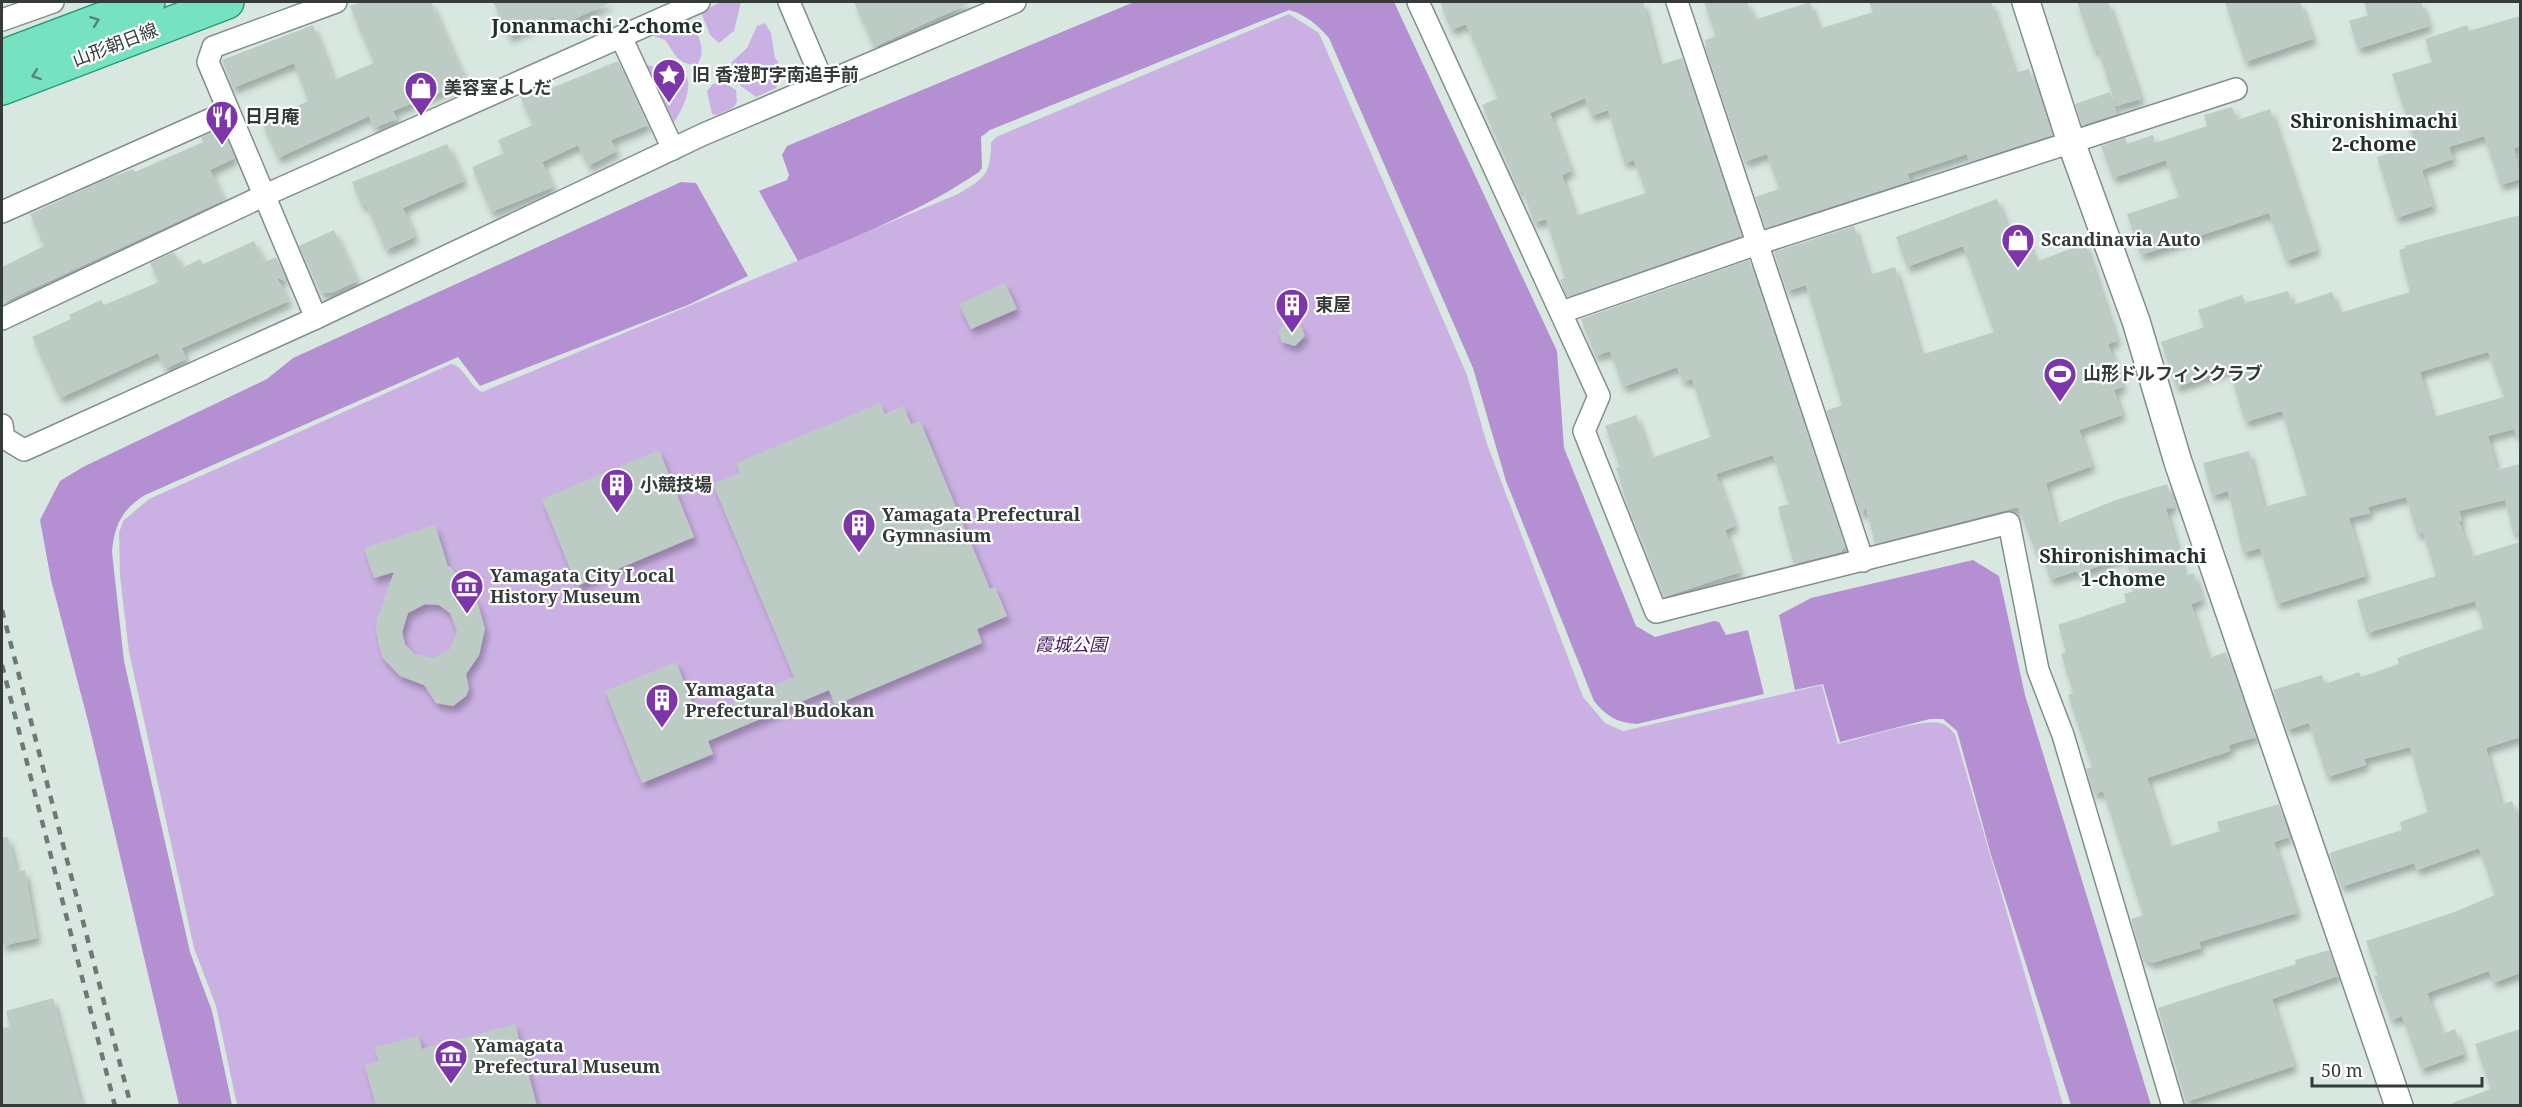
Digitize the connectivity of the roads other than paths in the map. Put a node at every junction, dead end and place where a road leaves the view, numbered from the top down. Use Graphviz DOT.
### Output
graph roads {
  1 [pos="51,2"];
  2 [pos="148,2"];
  3 [pos="227,2"];
  4 [pos="336,2"];
  5 [pos="699,2"];
  6 [pos="789,2"];
  7 [pos="1015,2"];
  8 [pos="1418,2"];
  9 [pos="1677,2"];
  10 [pos="2026,2"];
  11 [pos="2,20"];
  12 [pos="621,37"];
  13 [pos="2,57"];
  14 [pos="823,82"];
  15 [pos="2,88"];
  16 [pos="2236,89"];
  17 [pos="227,112"];
  18 [pos="2071,142"];
  19 [pos="673,149"];
  20 [pos="263,196"];
  21 [pos="2,212"];
  22 [pos="1760,243"];
  23 [pos="1562,312"];
  24 [pos="316,318"];
  25 [pos="2,319"];
  26 [pos="2,425"];
  27 [pos="1863,561"];
  28 [pos="2173,1106"];
  29 [pos="2399,1106"];
  1 -- 11 [label="street"];
  13 -- 2 [label="main road, 山形朝日線, one-way"];
  3 -- 15 [label="main road, 山形朝日線, one-way"];
  4 -- 17 [label="street"];
  5 -- 12 [label="street"];
  6 -- 14 [label="street"];
  7 -- 14 [label="street"];
  8 -- 23 [label="street"];
  9 -- 22 [label="street"];
  10 -- 18 [label="street"];
  12 -- 19 [label="street"];
  12 -- 20 [label="street"];
  14 -- 19 [label="street"];
  16 -- 18 [label="street"];
  17 -- 20 [label="street"];
  17 -- 21 [label="street"];
  18 -- 22 [label="street"];
  18 -- 29 [label="street"];
  19 -- 24 [label="street"];
  20 -- 24 [label="street"];
  20 -- 25 [label="street"];
  22 -- 23 [label="street"];
  22 -- 27 [label="street"];
  23 -- 27 [label="street"];
  24 -- 26 [label="street"];
  27 -- 28 [label="street"];
}
